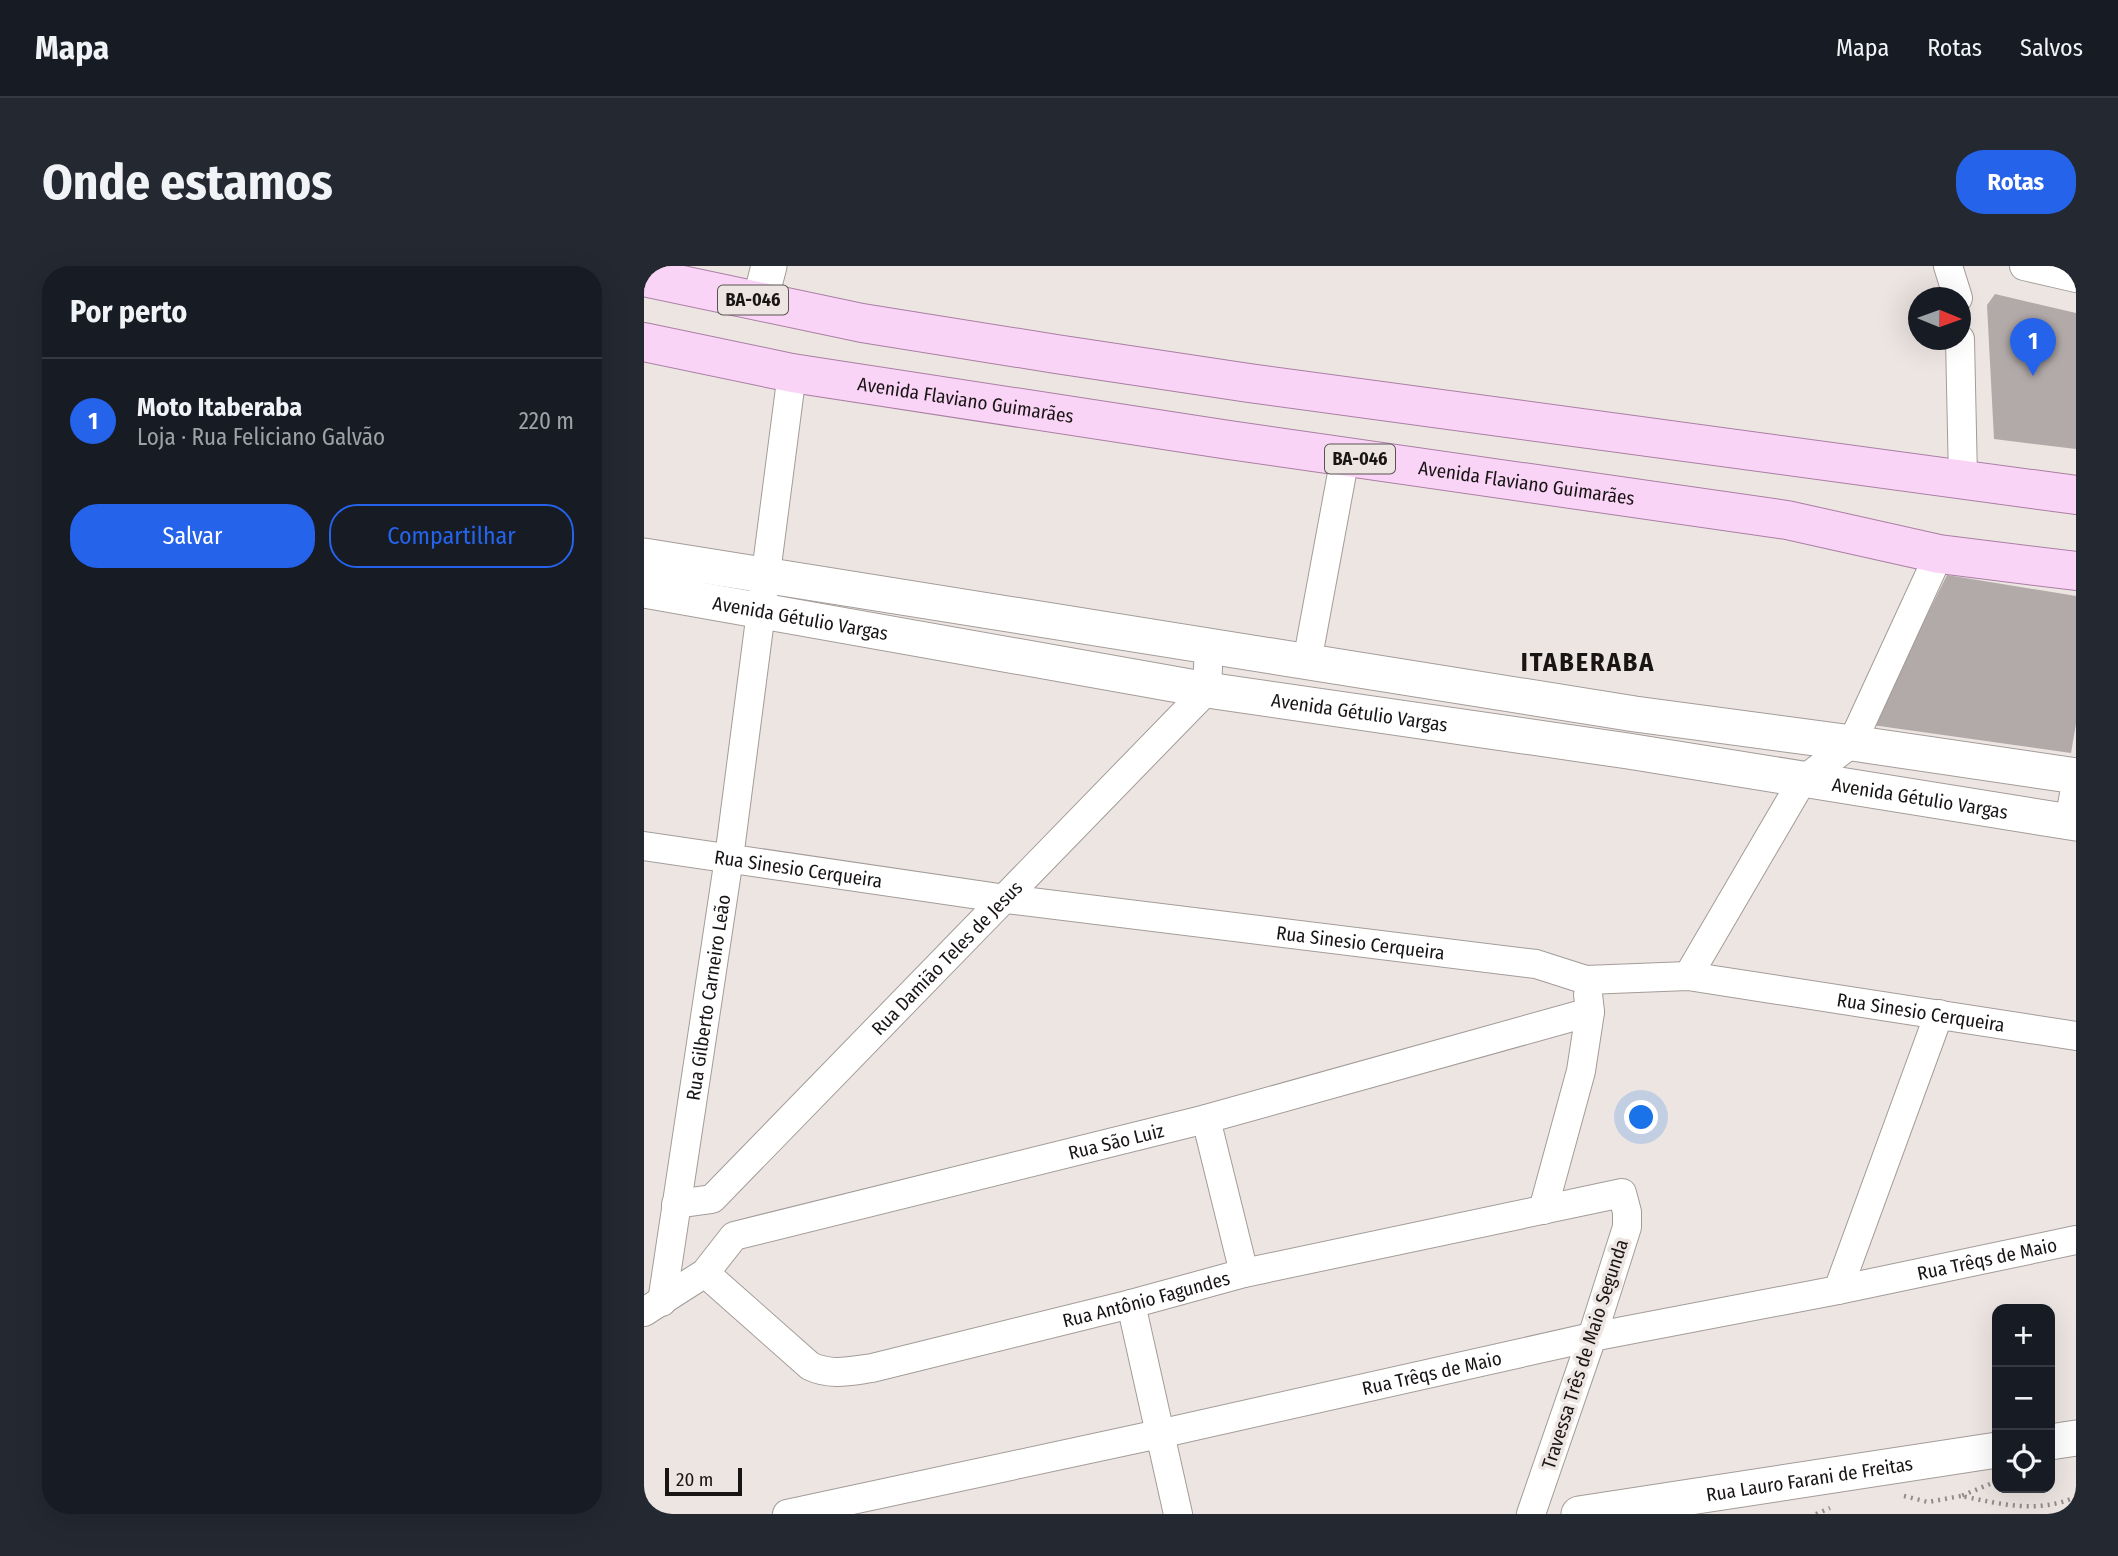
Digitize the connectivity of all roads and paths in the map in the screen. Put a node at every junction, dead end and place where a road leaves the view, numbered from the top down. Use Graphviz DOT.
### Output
graph roads {
  1 [pos="1948,266"];
  2 [pos="2024,266"];
  3 [pos="2076,278"];
  4 [pos="650,283"];
  5 [pos="764,284"];
  6 [pos="1955,287"];
  7 [pos="862,323"];
  8 [pos="647,340"];
  9 [pos="1961,350"];
  10 [pos="792,373"];
  11 [pos="853,382"];
  12 [pos="1346,457"];
  13 [pos="1963,479"];
  14 [pos="2076,495"];
  15 [pos="1939,554"];
  16 [pos="644,556"];
  17 [pos="2076,571"];
  18 [pos="767,575"];
  19 [pos="644,590"];
  20 [pos="762,610"];
  21 [pos="1209,645"];
  22 [pos="1307,662"];
  23 [pos="1207,690"];
  24 [pos="1635,714"];
  25 [pos="1852,743"];
  26 [pos="1628,751"];
  27 [pos="2076,776"];
  28 [pos="1802,780"];
  29 [pos="2076,783"];
  30 [pos="2072,823"];
  31 [pos="644,846"];
  32 [pos="729,858"];
  33 [pos="1006,899"];
  34 [pos="1688,976"];
  35 [pos="1586,980"];
  36 [pos="1590,1012"];
  37 [pos="1939,1014"];
  38 [pos="2076,1036"];
  39 [pos="1206,1119"];
  40 [pos="1622,1193"];
  41 [pos="712,1199"];
  42 [pos="676,1204"];
  43 [pos="1543,1210"];
  44 [pos="734,1236"];
  45 [pos="2076,1240"];
  46 [pos="705,1273"];
  47 [pos="1244,1273"];
  48 [pos="1838,1290"];
  49 [pos="1131,1304"];
  50 [pos="653,1307"];
  51 [pos="1592,1337"];
  52 [pos="1159,1434"];
  53 [pos="2076,1438"];
  54 [pos="2055,1441"];
  55 [pos="1992,1451"];
  56 [pos="1992,1483"];
  57 [pos="1894,1493"];
  58 [pos="1961,1496"];
  59 [pos="2076,1497"];
  60 [pos="1842,1505"];
  61 [pos="787,1514"];
  62 [pos="1178,1514"];
  63 [pos="1531,1514"];
  64 [pos="1579,1514"];
  65 [pos="1816,1514"];
  1 -- 6 [label="street"];
  2 -- 3 [label="street"];
  4 -- 5 [label="main road, BA-046"];
  5 -- 7 [label="main road, BA-046"];
  7 -- 11 [label="main road"];
  7 -- 13 [label="main road, BA-046"];
  8 -- 10 [label="main road, Avenida Flaviano Guimarães / BA-046"];
  9 -- 13 [label="street"];
  10 -- 11 [label="main road, Avenida Flaviano Guimarães / BA-046"];
  10 -- 18 [label="street, Rua Gilberto Carneiro Leão"];
  11 -- 12 [label="main road, Avenida Flaviano Guimarães / BA-046"];
  12 -- 15 [label="main road, Avenida Flaviano Guimarães / BA-046"];
  12 -- 22 [label="street"];
  13 -- 14 [label="main road, BA-046"];
  15 -- 17 [label="main road, Avenida Flaviano Guimarães / BA-046"];
  15 -- 25 [label="street"];
  16 -- 18 [label="street, Avenida Gétulio Vargas"];
  18 -- 20 [label="street, Rua Gilberto Carneiro Leão"];
  18 -- 21 [label="street, Avenida Gétulio Vargas"];
  19 -- 20 [label="street, Avenida Gétulio Vargas"];
  20 -- 23 [label="street, Avenida Gétulio Vargas"];
  20 -- 32 [label="street, Rua Gilberto Carneiro Leão"];
  21 -- 22 [label="street, Avenida Gétulio Vargas"];
  21 -- 23 [label="street"];
  22 -- 24 [label="street, Avenida Gétulio Vargas"];
  23 -- 26 [label="street, Avenida Gétulio Vargas"];
  23 -- 33 [label="street, Rua Damião Teles de Jesus"];
  24 -- 25 [label="street, Avenida Gétulio Vargas"];
  24 -- 26 [label="street"];
  25 -- 27 [label="street, Avenida Gétulio Vargas"];
  25 -- 28 [label="street"];
  26 -- 28 [label="street, Avenida Gétulio Vargas"];
  28 -- 30 [label="street, Avenida Gétulio Vargas"];
  28 -- 34 [label="street"];
  29 -- 30 [label="street"];
  31 -- 32 [label="street, Rua Sinesio Cerqueira"];
  32 -- 33 [label="street, Rua Sinesio Cerqueira"];
  32 -- 42 [label="street, Rua Gilberto Carneiro Leão"];
  33 -- 35 [label="street, Rua Sinesio Cerqueira"];
  33 -- 41 [label="street, Rua Damião Teles de Jesus"];
  34 -- 35 [label="street, Rua Sinesio Cerqueira"];
  34 -- 37 [label="street, Rua Sinesio Cerqueira"];
  35 -- 36 [label="street"];
  36 -- 39 [label="street, Rua São Luiz"];
  36 -- 43 [label="street"];
  37 -- 38 [label="street, Rua Sinesio Cerqueira"];
  37 -- 48 [label="street"];
  39 -- 44 [label="street, Rua São Luiz"];
  39 -- 47 [label="street"];
  40 -- 43 [label="street, Rua Antônio Fagundes"];
  40 -- 51 [label="street, Travessa Três de Maio Segunda"];
  41 -- 42 [label="street"];
  41 -- 44 [label="street"];
  42 -- 50 [label="street, Rua Gilberto Carneiro Leão"];
  43 -- 47 [label="street, Rua Antônio Fagundes"];
  44 -- 46 [label="street"];
  45 -- 48 [label="street, Rua Trêqs de Maio"];
  46 -- 49 [label="street, Rua Antônio Fagundes"];
  46 -- 50 [label="street"];
  47 -- 49 [label="street, Rua Antônio Fagundes"];
  48 -- 51 [label="street, Rua Trêqs de Maio"];
  49 -- 52 [label="street"];
  51 -- 52 [label="street, Rua Trêqs de Maio"];
  51 -- 63 [label="street, Travessa Três de Maio Segunda"];
  52 -- 61 [label="street, Rua Trêqs de Maio"];
  52 -- 62 [label="street"];
  53 -- 54 [label="street"];
  55 -- 64 [label="street, Rua Lauro Farani de Freitas"];
  56 -- 58 [label="path"];
  57 -- 58 [label="path"];
  58 -- 59 [label="path"];
  60 -- 65 [label="path"];
}
